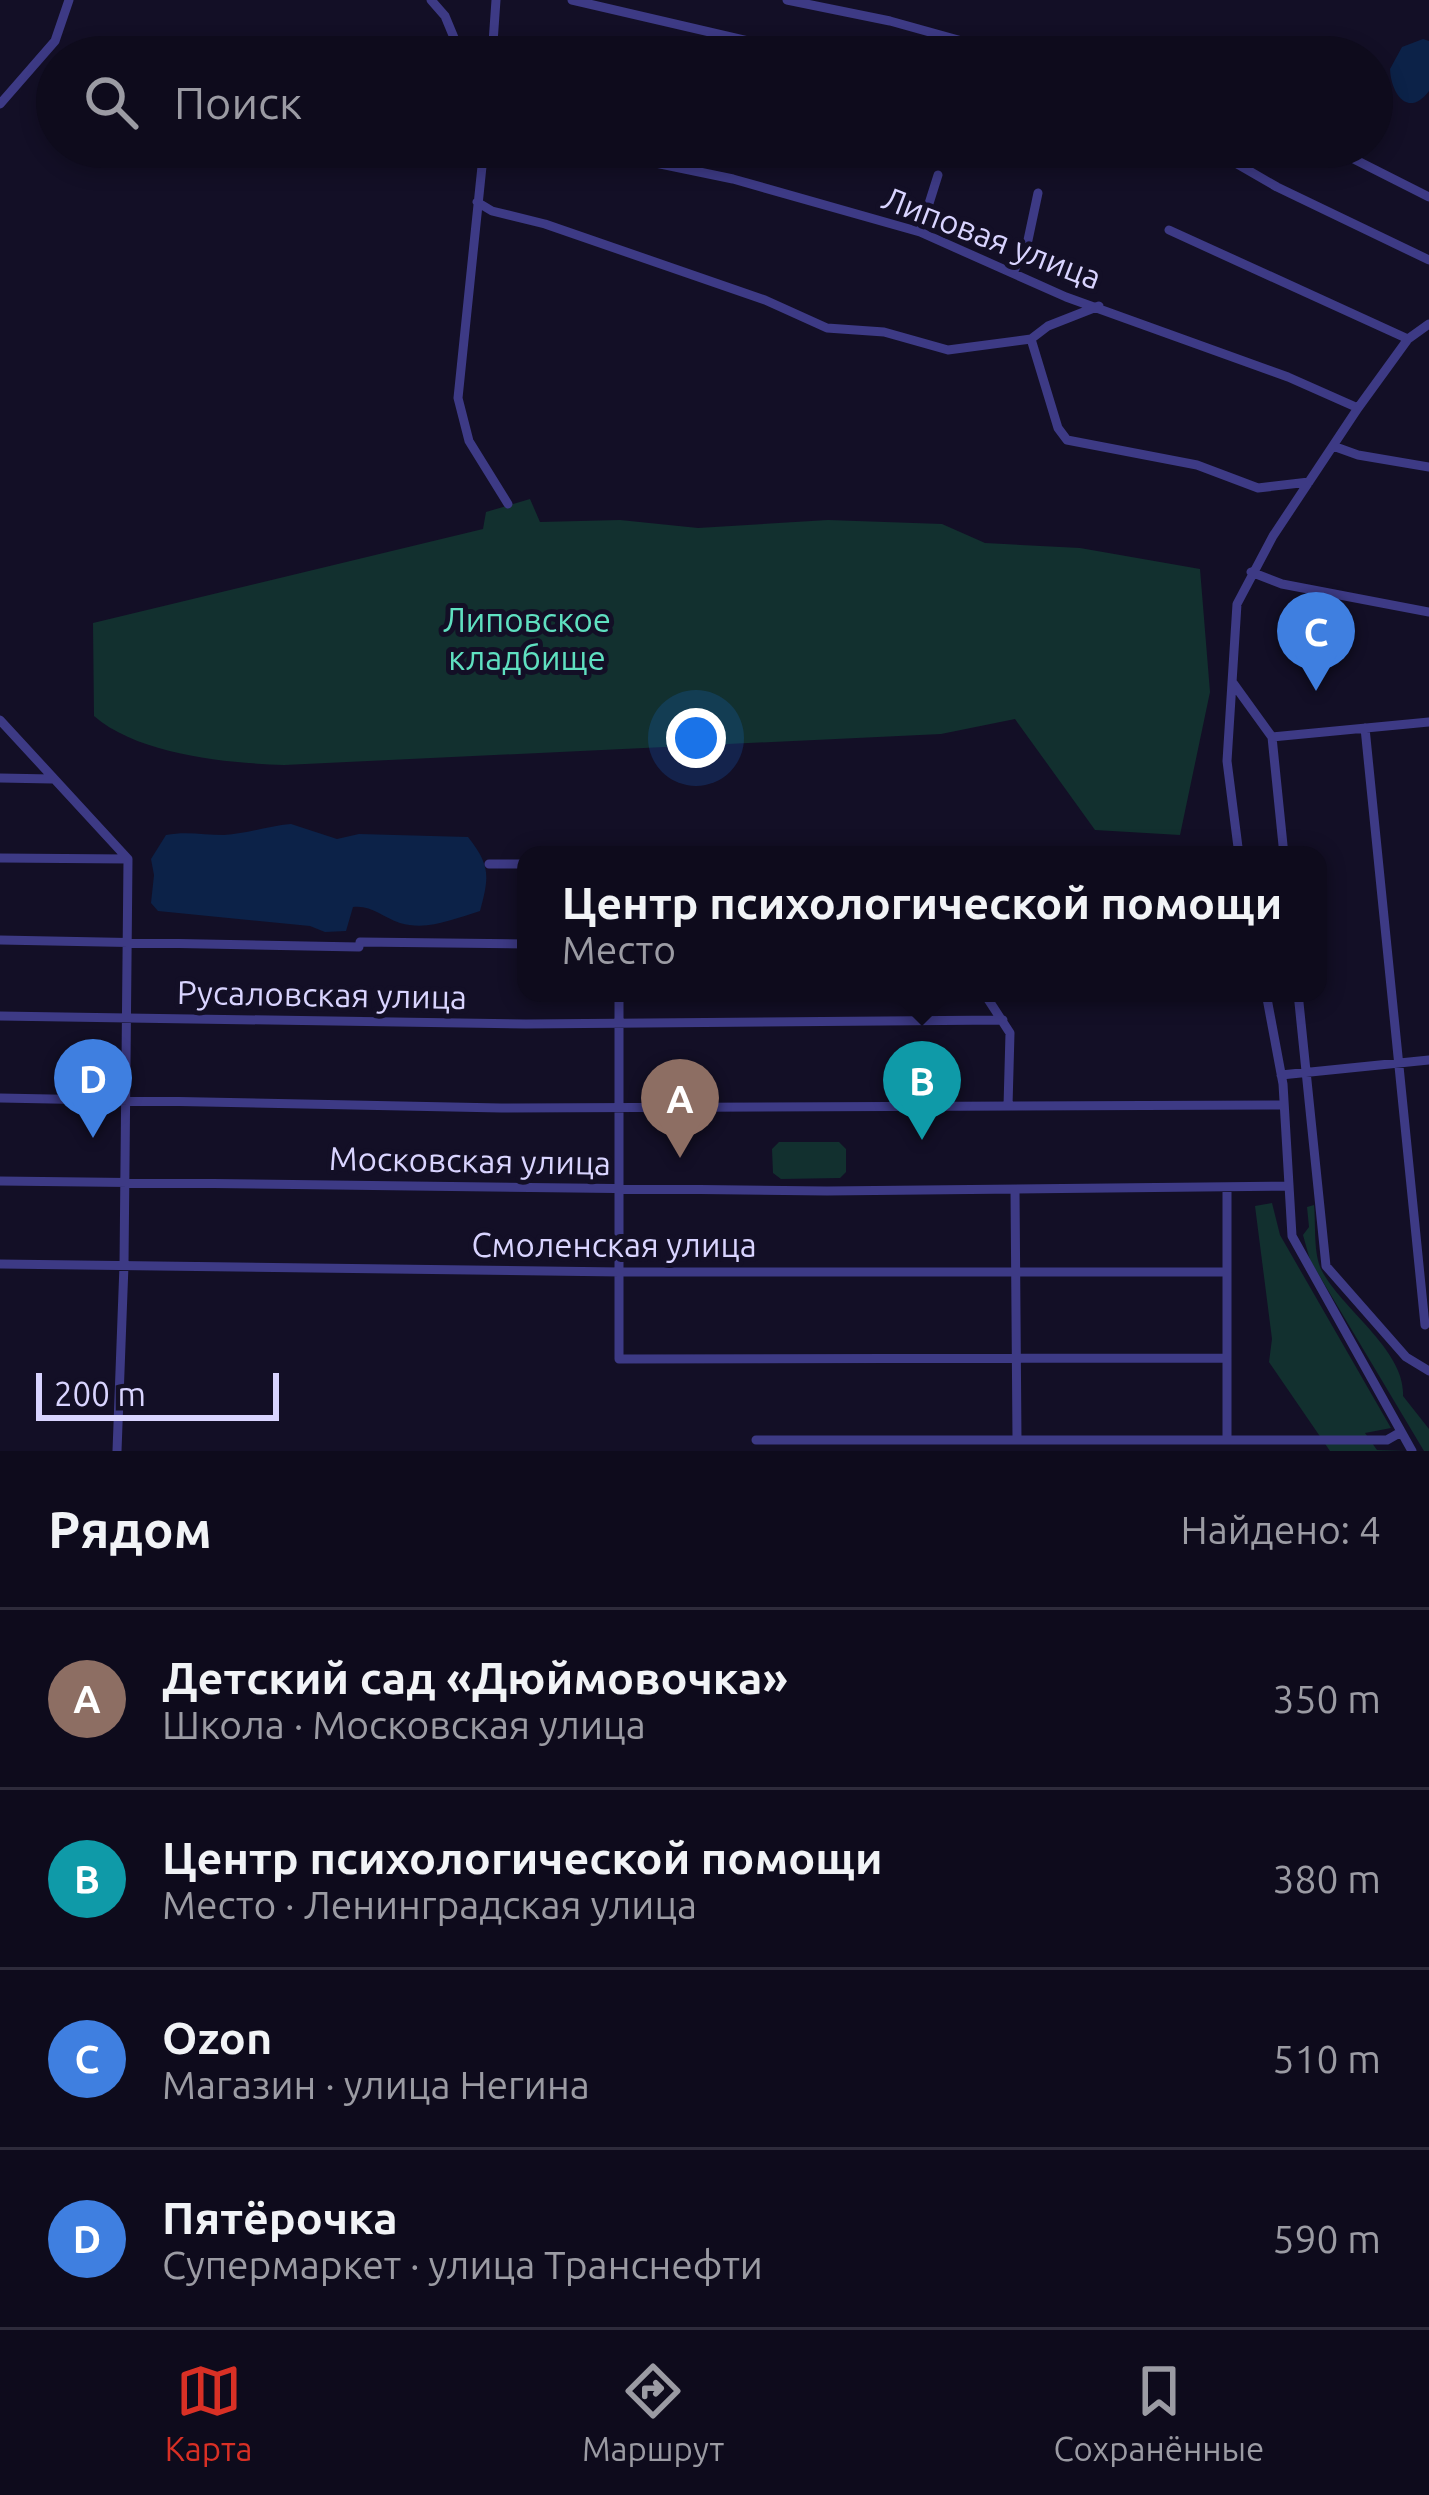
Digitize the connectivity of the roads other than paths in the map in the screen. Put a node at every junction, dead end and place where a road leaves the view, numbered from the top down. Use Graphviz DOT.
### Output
graph roads {
  1 [pos="69,0"];
  2 [pos="431,0"];
  3 [pos="496,0"];
  4 [pos="572,0"];
  5 [pos="787,0"];
  6 [pos="57,36"];
  7 [pos="453,36"];
  8 [pos="493,36"];
  9 [pos="727,36"];
  10 [pos="944,36"];
  11 [pos="36,63"];
  12 [pos="0,104"];
  13 [pos="481,168"];
  14 [pos="684,168"];
  15 [pos="1244,168"];
  16 [pos="1372,168"];
  17 [pos="938,175"];
  18 [pos="1038,193"];
  19 [pos="1429,197"];
  20 [pos="477,202"];
  21 [pos="1169,230"];
  22 [pos="920,232"];
  23 [pos="1429,260"];
  24 [pos="1014,271"];
  25 [pos="1099,306"];
  26 [pos="1429,324"];
  27 [pos="1031,339"];
  28 [pos="1408,339"];
  29 [pos="1358,408"];
  30 [pos="1333,446"];
  31 [pos="1429,467"];
  32 [pos="1309,482"];
  33 [pos="508,504"];
  34 [pos="1251,572"];
  35 [pos="1429,612"];
  36 [pos="1230,679"];
  37 [pos="1243,701"];
  38 [pos="1229,702"];
  39 [pos="0,720"];
  40 [pos="1429,722"];
  41 [pos="1365,728"];
  42 [pos="1272,736"];
  43 [pos="0,778"];
  44 [pos="52,779"];
  45 [pos="1238,846"];
  46 [pos="1283,846"];
  47 [pos="0,858"];
  48 [pos="128,860"];
  49 [pos="489,864"];
  50 [pos="517,864"];
  51 [pos="0,940"];
  52 [pos="127,943"];
  53 [pos="517,944"];
  54 [pos="619,1002"];
  55 [pos="990,1002"];
  56 [pos="1268,1002"];
  57 [pos="1299,1002"];
  58 [pos="0,1016"];
  59 [pos="128,1018"];
  60 [pos="1003,1020"];
  61 [pos="619,1023"];
  62 [pos="1429,1060"];
  63 [pos="1398,1063"];
  64 [pos="1306,1072"];
  65 [pos="1281,1075"];
  66 [pos="0,1098"];
  67 [pos="127,1100"];
  68 [pos="1285,1105"];
  69 [pos="1009,1106"];
  70 [pos="621,1108"];
  71 [pos="0,1181"];
  72 [pos="124,1184"];
  73 [pos="1288,1186"];
  74 [pos="1227,1188"];
  75 [pos="620,1189"];
  76 [pos="1016,1190"];
  77 [pos="0,1264"];
  78 [pos="124,1265"];
  79 [pos="620,1272"];
  80 [pos="1017,1272"];
  81 [pos="1227,1272"];
  82 [pos="1425,1325"];
  83 [pos="1018,1358"];
  84 [pos="1227,1358"];
  85 [pos="1429,1371"];
  86 [pos="1401,1432"];
  87 [pos="1227,1438"];
  88 [pos="1017,1439"];
  89 [pos="756,1440"];
  90 [pos="117,1451"];
  91 [pos="1412,1451"];
  1 -- 6 [label="street"];
  2 -- 7 [label="street"];
  3 -- 8 [label="street"];
  4 -- 9 [label="street"];
  5 -- 10 [label="street"];
  11 -- 12 [label="street"];
  13 -- 20 [label="street"];
  14 -- 22 [label="street, Липовая улица"];
  15 -- 23 [label="street"];
  16 -- 19 [label="street"];
  17 -- 22 [label="street"];
  18 -- 24 [label="street"];
  20 -- 27 [label="street"];
  20 -- 33 [label="street"];
  21 -- 28 [label="street"];
  22 -- 24 [label="street, Липовая улица"];
  24 -- 25 [label="street, Липовая улица"];
  25 -- 27 [label="street"];
  25 -- 29 [label="street, Липовая улица"];
  26 -- 28 [label="street"];
  27 -- 32 [label="street"];
  28 -- 29 [label="street"];
  29 -- 30 [label="street"];
  30 -- 31 [label="street"];
  30 -- 32 [label="street"];
  32 -- 34 [label="street"];
  34 -- 35 [label="street"];
  34 -- 36 [label="street"];
  36 -- 37 [label="street"];
  36 -- 38 [label="street"];
  37 -- 38 [label="street"];
  37 -- 42 [label="street"];
  38 -- 45 [label="street"];
  39 -- 44 [label="street"];
  40 -- 41 [label="street"];
  41 -- 42 [label="street"];
  41 -- 63 [label="street"];
  42 -- 46 [label="street"];
  43 -- 44 [label="street"];
  44 -- 48 [label="street"];
  47 -- 48 [label="street"];
  48 -- 52 [label="street"];
  49 -- 50 [label="street"];
  51 -- 52 [label="street"];
  52 -- 53 [label="street"];
  52 -- 59 [label="street"];
  54 -- 61 [label="street"];
  55 -- 60 [label="street"];
  56 -- 65 [label="street"];
  57 -- 64 [label="street"];
  58 -- 59 [label="street, Русаловская улица"];
  59 -- 61 [label="street, Русаловская улица"];
  59 -- 67 [label="street"];
  60 -- 61 [label="street, Русаловская улица"];
  60 -- 69 [label="street"];
  61 -- 70 [label="street"];
  62 -- 63 [label="street"];
  63 -- 64 [label="street"];
  63 -- 82 [label="street"];
  64 -- 65 [label="street"];
  64 -- 85 [label="street"];
  65 -- 68 [label="street"];
  66 -- 67 [label="street"];
  67 -- 70 [label="street"];
  67 -- 72 [label="street"];
  68 -- 69 [label="street"];
  68 -- 73 [label="street"];
  69 -- 70 [label="street"];
  70 -- 75 [label="street"];
  71 -- 72 [label="street, Московская улица"];
  72 -- 75 [label="street, Московская улица"];
  72 -- 78 [label="street"];
  73 -- 74 [label="street, Московская улица"];
  73 -- 86 [label="street"];
  74 -- 76 [label="street, Московская улица"];
  74 -- 81 [label="street"];
  75 -- 76 [label="street, Московская улица"];
  75 -- 79 [label="street"];
  76 -- 80 [label="street"];
  77 -- 78 [label="street, Смоленская улица"];
  78 -- 79 [label="street, Смоленская улица"];
  78 -- 90 [label="street"];
  79 -- 80 [label="street, Смоленская улица"];
  79 -- 83 [label="street"];
  80 -- 81 [label="street, Смоленская улица"];
  80 -- 83 [label="street"];
  81 -- 84 [label="street"];
  83 -- 84 [label="street"];
  83 -- 88 [label="street"];
  84 -- 87 [label="street"];
  86 -- 87 [label="street"];
  86 -- 91 [label="street"];
  87 -- 88 [label="street"];
  88 -- 89 [label="street"];
}
